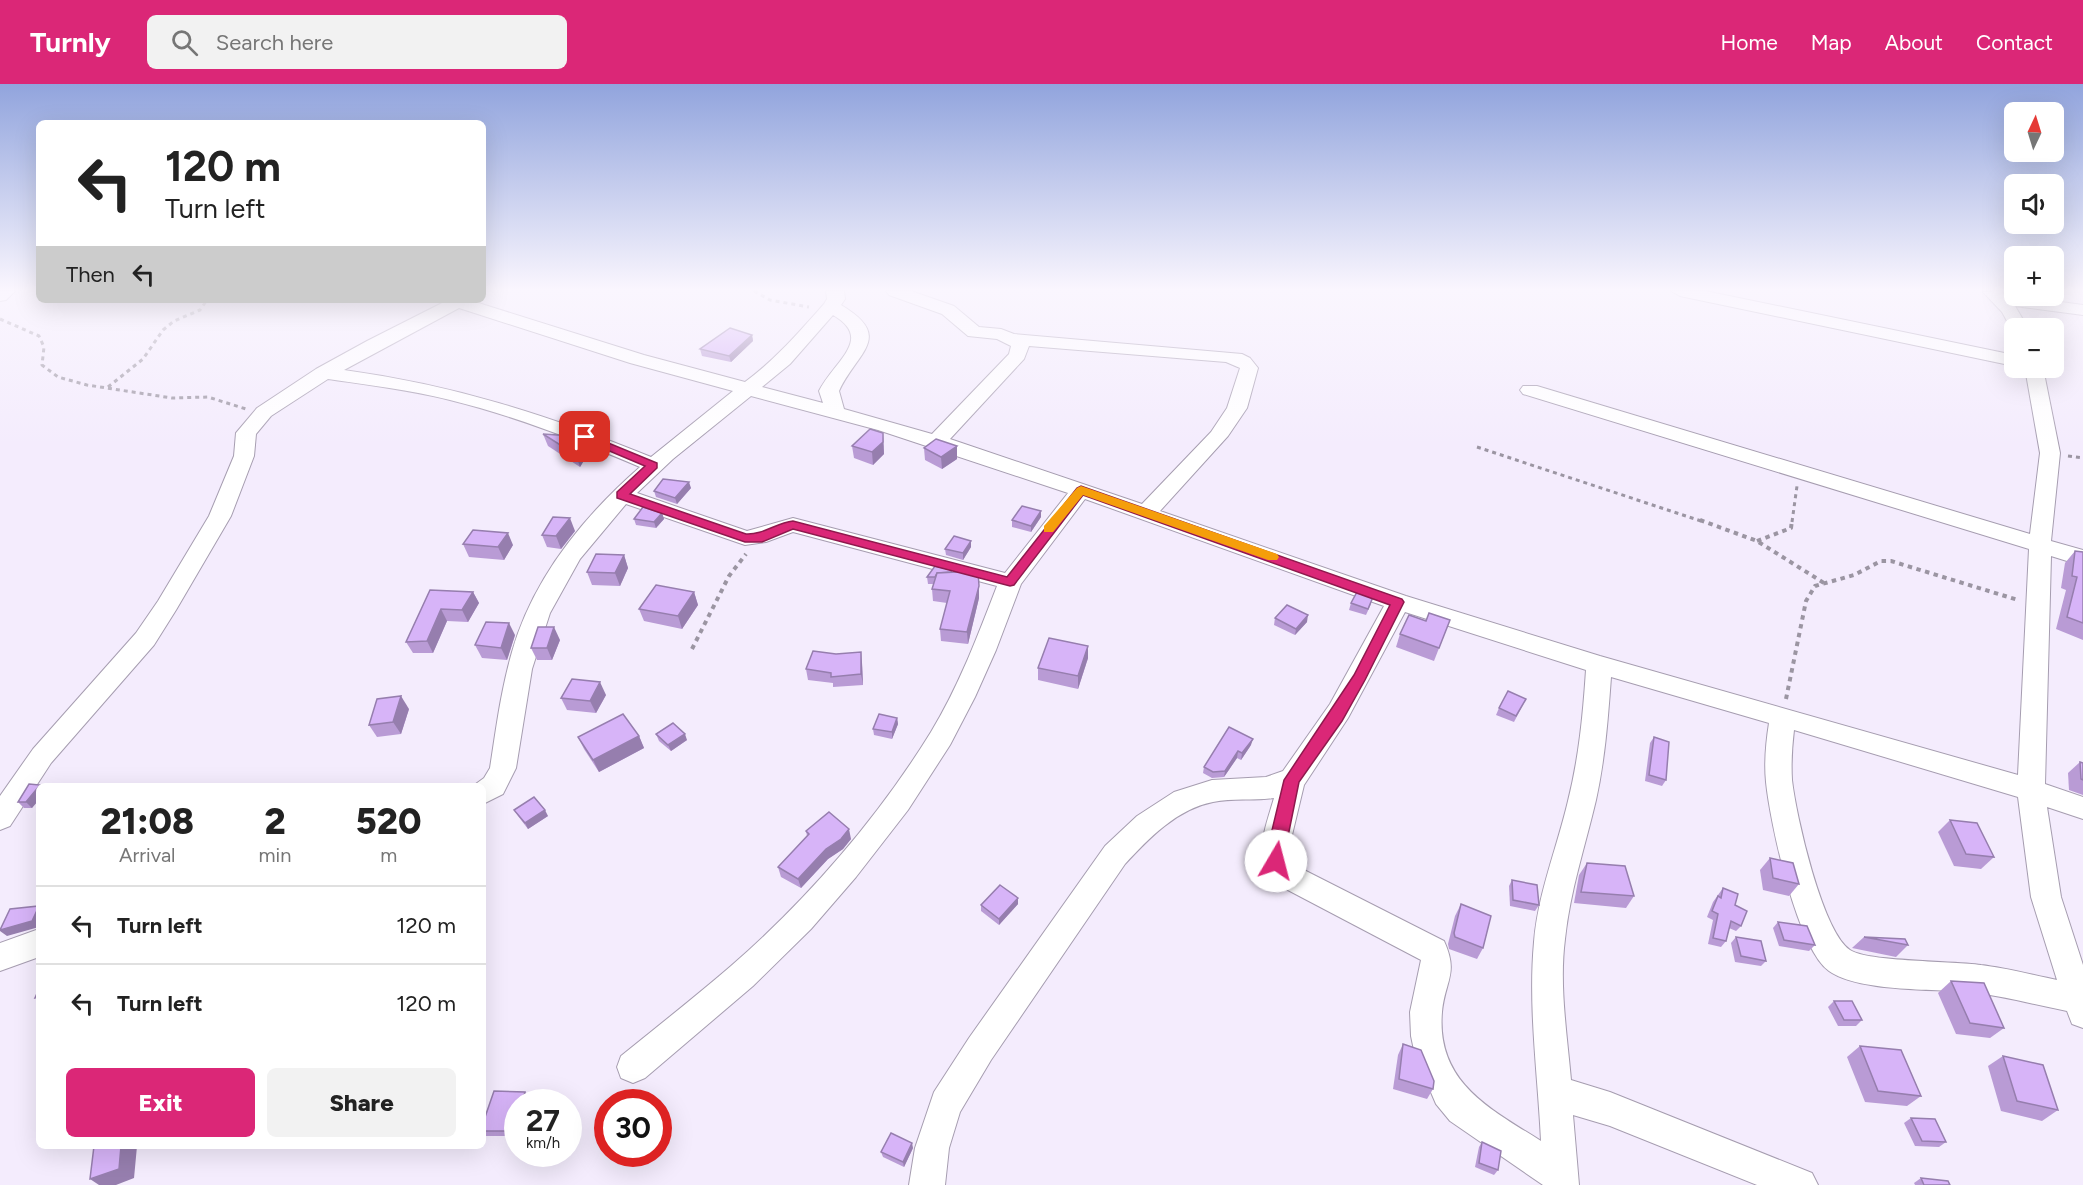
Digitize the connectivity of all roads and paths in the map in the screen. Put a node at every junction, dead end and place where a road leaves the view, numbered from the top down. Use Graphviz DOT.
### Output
graph roads {
  1 [pos="43,342"];
  2 [pos="155,342"];
  3 [pos="381,342"];
  4 [pos="586,342"];
  5 [pos="798,342"];
  6 [pos="860,342"];
  7 [pos="1018,342"];
  8 [pos="1054,342"];
  9 [pos="1925,342"];
  10 [pos="2004,359"];
  11 [pos="323,373"];
  12 [pos="2036,378"];
  13 [pos="107,387"];
  14 [pos="748,390"];
  15 [pos="1530,390"];
  16 [pos="264,412"];
  17 [pos="835,413"];
  18 [pos="936,442"];
  19 [pos="1478,447"];
  20 [pos="653,465"];
  21 [pos="1798,471"];
  22 [pos="1081,490"];
  23 [pos="621,495"];
  24 [pos="1147,512"];
  25 [pos="758,539"];
  26 [pos="1757,542"];
  27 [pos="2040,544"];
  28 [pos="2083,558"];
  29 [pos="1010,582"];
  30 [pos="1824,583"];
  31 [pos="1398,602"];
  32 [pos="2038,606"];
  33 [pos="692,649"];
  34 [pos="1599,665"];
  35 [pos="1782,718"];
  36 [pos="1292,780"];
  37 [pos="2031,789"];
  38 [pos="486,792"];
  39 [pos="2083,808"];
  40 [pos="0,818"];
  41 [pos="36,944"];
  42 [pos="0,957"];
  43 [pos="2081,1006"];
  44 [pos="633,1067"];
  45 [pos="1554,1092"];
  46 [pos="1561,1180"];
  47 [pos="927,1185"];
  48 [pos="1800,1185"];
  1 -- 13 [label="path"];
  2 -- 13 [label="path"];
  3 -- 11 [label="street"];
  4 -- 14 [label="street"];
  5 -- 14 [label="street"];
  6 -- 17 [label="street"];
  7 -- 18 [label="street"];
  8 -- 24 [label="street"];
  9 -- 10 [label="street"];
  11 -- 16 [label="street"];
  11 -- 20 [label="street"];
  12 -- 27 [label="street"];
  13 -- 16 [label="path"];
  14 -- 17 [label="street"];
  14 -- 20 [label="street"];
  15 -- 21 [label="street"];
  16 -- 40 [label="street"];
  17 -- 18 [label="street"];
  18 -- 22 [label="street"];
  19 -- 26 [label="path"];
  20 -- 23 [label="street"];
  21 -- 26 [label="path"];
  21 -- 27 [label="street"];
  22 -- 24 [label="street"];
  22 -- 29 [label="street"];
  23 -- 25 [label="street"];
  23 -- 38 [label="street"];
  24 -- 31 [label="street"];
  25 -- 29 [label="street"];
  25 -- 33 [label="path"];
  26 -- 30 [label="path"];
  27 -- 28 [label="street"];
  27 -- 32 [label="street"];
  29 -- 44 [label="street"];
  30 -- 32 [label="path"];
  30 -- 35 [label="path"];
  31 -- 34 [label="street"];
  31 -- 36 [label="street"];
  32 -- 37 [label="street"];
  34 -- 35 [label="street"];
  34 -- 45 [label="street"];
  35 -- 37 [label="street"];
  35 -- 43 [label="street"];
  36 -- 46 [label="street"];
  36 -- 47 [label="street"];
  37 -- 39 [label="street"];
  37 -- 43 [label="street"];
  41 -- 42 [label="street"];
  45 -- 46 [label="street"];
  45 -- 48 [label="street"];
}
